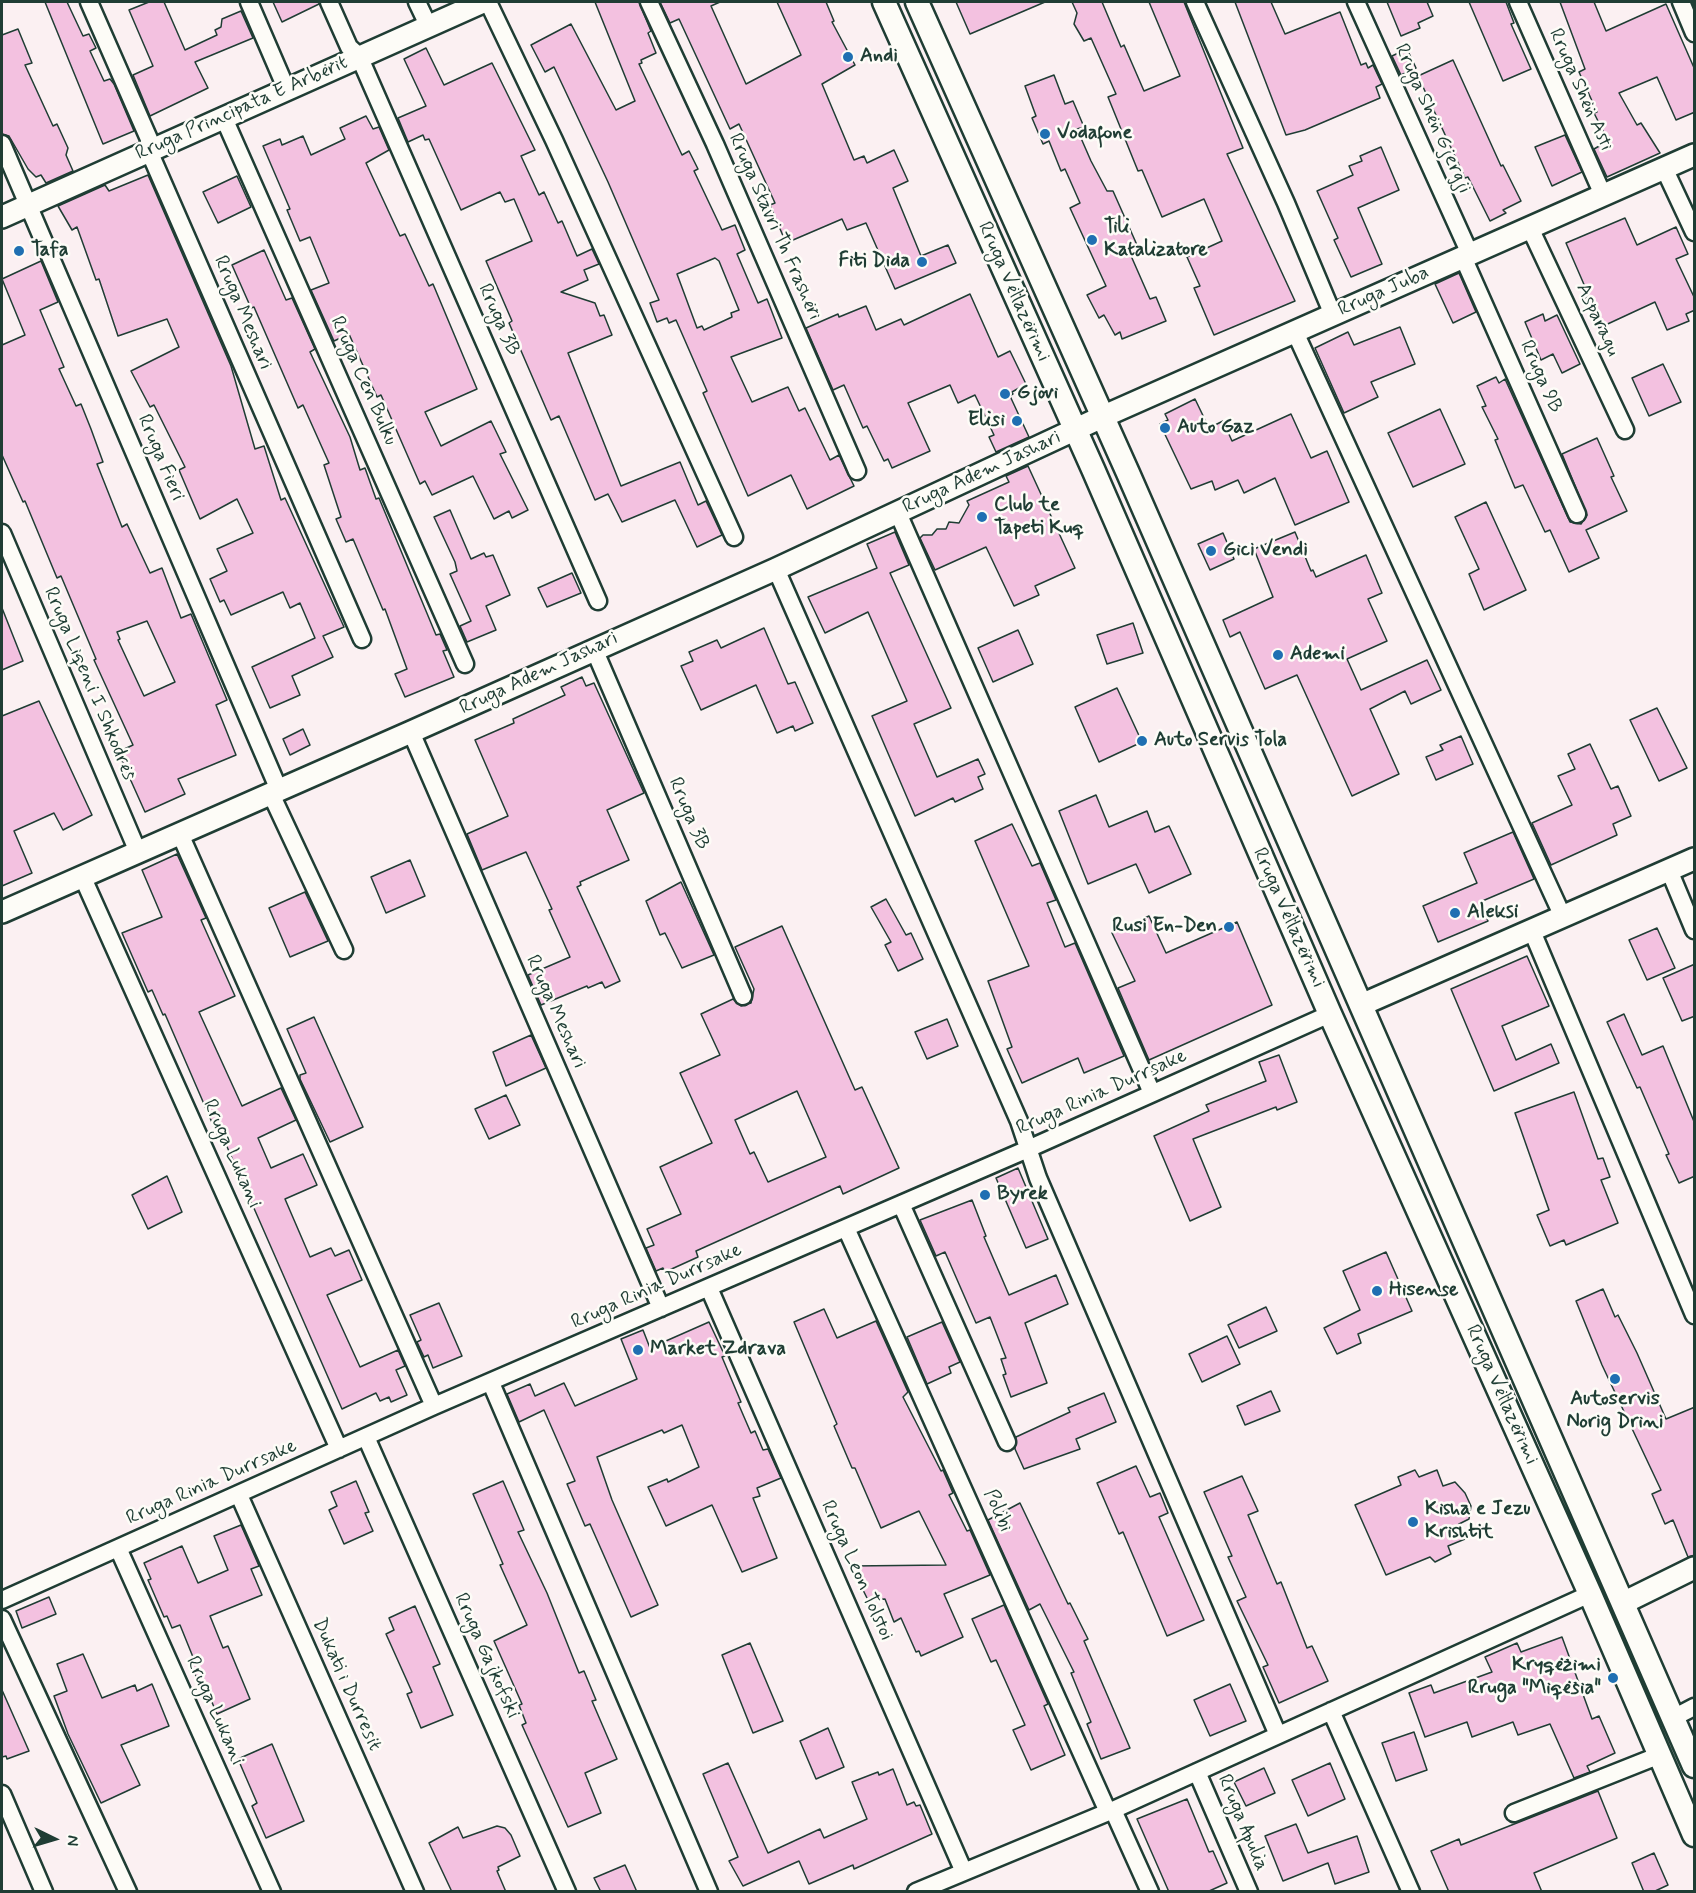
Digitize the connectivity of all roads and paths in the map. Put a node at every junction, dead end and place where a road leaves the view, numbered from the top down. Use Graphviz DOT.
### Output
graph roads {
  1 [pos="89,2"];
  2 [pos="249,2"];
  3 [pos="329,2"];
  4 [pos="417,2"];
  5 [pos="483,2"];
  6 [pos="488,2"];
  7 [pos="649,2"];
  8 [pos="884,2"];
  9 [pos="918,2"];
  10 [pos="1195,2"];
  11 [pos="1356,2"];
  12 [pos="1518,2"];
  13 [pos="1681,2"];
  14 [pos="428,25"];
  15 [pos="1695,33"];
  16 [pos="359,56"];
  17 [pos="286,88"];
  18 [pos="223,116"];
  19 [pos="2,144"];
  20 [pos="149,151"];
  21 [pos="1695,155"];
  22 [pos="1664,168"];
  23 [pos="1603,195"];
  24 [pos="30,204"];
  25 [pos="2,217"];
  26 [pos="1530,228"];
  27 [pos="1695,232"];
  28 [pos="1467,256"];
  29 [pos="1333,315"];
  30 [pos="1295,332"];
  31 [pos="1102,417"];
  32 [pos="1074,430"];
  33 [pos="1625,430"];
  34 [pos="857,471"];
  35 [pos="898,513"];
  36 [pos="1578,514"];
  37 [pos="2,533"];
  38 [pos="735,537"];
  39 [pos="776,569"];
  40 [pos="598,601"];
  41 [pos="362,639"];
  42 [pos="594,649"];
  43 [pos="465,664"];
  44 [pos="411,732"];
  45 [pos="275,792"];
  46 [pos="180,834"];
  47 [pos="138,852"];
  48 [pos="1695,859"];
  49 [pos="1669,870"];
  50 [pos="83,878"];
  51 [pos="2,912"];
  52 [pos="1563,917"];
  53 [pos="1695,930"];
  54 [pos="1532,931"];
  55 [pos="344,950"];
  56 [pos="743,996"];
  57 [pos="1361,1005"];
  58 [pos="1330,1014"];
  59 [pos="1152,1093"];
  60 [pos="1028,1149"];
  61 [pos="901,1204"];
  62 [pos="846,1228"];
  63 [pos="709,1288"];
  64 [pos="661,1308"];
  65 [pos="1695,1315"];
  66 [pos="491,1383"];
  67 [pos="434,1406"];
  68 [pos="366,1437"];
  69 [pos="1007,1442"];
  70 [pos="339,1449"];
  71 [pos="239,1495"];
  72 [pos="118,1548"];
  73 [pos="1695,1568"];
  74 [pos="1590,1594"];
  75 [pos="2,1598"];
  76 [pos="1623,1603"];
  77 [pos="2,1619"];
  78 [pos="1695,1707"];
  79 [pos="1331,1710"];
  80 [pos="1673,1718"];
  81 [pos="1278,1735"];
  82 [pos="1660,1755"];
  83 [pos="1695,1766"];
  84 [pos="1197,1772"];
  85 [pos="2,1794"];
  86 [pos="1111,1811"];
  87 [pos="1515,1814"];
  88 [pos="1695,1835"];
  89 [pos="964,1872"];
  90 [pos="44,1892"];
  91 [pos="128,1892"];
  92 [pos="272,1892"];
  93 [pos="416,1892"];
  94 [pos="567,1892"];
  95 [pos="709,1892"];
  96 [pos="916,1892"];
  97 [pos="1150,1892"];
  98 [pos="1249,1892"];
  99 [pos="1411,1892"];
  1 -- 20 [label="street, Rruga Meshari"];
  2 -- 17 [label="street"];
  3 -- 16 [label="street, Rruga 3B"];
  4 -- 14 [label="street"];
  5 -- 14 [label="street, Rruga Principata E Arbërit"];
  6 -- 38 [label="street"];
  7 -- 34 [label="street, Rruga Stavri Th Frashëri"];
  8 -- 32 [label="main road, Rruga Vëllazërimi"];
  9 -- 31 [label="main road, Rruga Vëllazërimi"];
  10 -- 29 [label="street"];
  11 -- 28 [label="street, Rruga Shën Gjergji"];
  12 -- 23 [label="street, Rruga Shën Asti"];
  13 -- 15 [label="street"];
  14 -- 16 [label="street, Rruga Principata E Arbërit"];
  16 -- 17 [label="street, Rruga Principata E Arbërit"];
  16 -- 40 [label="street, Rruga 3B"];
  17 -- 18 [label="street, Rruga Principata E Arbërit"];
  18 -- 20 [label="street, Rruga Principata E Arbërit"];
  18 -- 43 [label="street, Rruga Cen Bulku"];
  19 -- 24 [label="street, Rruga Fieri"];
  20 -- 24 [label="street, Rruga Principata E Arbërit"];
  20 -- 41 [label="street, Rruga Meshari"];
  21 -- 22 [label="street, Rruga Juba"];
  22 -- 23 [label="street, Rruga Juba"];
  22 -- 27 [label="street"];
  23 -- 26 [label="street, Rruga Juba"];
  24 -- 25 [label="street, Rruga Principata E Arbërit"];
  24 -- 45 [label="street, Rruga Fieri"];
  26 -- 28 [label="street, Rruga Juba"];
  26 -- 33 [label="street, Asparagu"];
  28 -- 29 [label="street, Rruga Juba"];
  28 -- 36 [label="street, Rruga 9B"];
  29 -- 30 [label="street, Rruga Juba"];
  30 -- 31 [label="street, Rruga Juba"];
  30 -- 52 [label="street"];
  31 -- 32 [label="street, Rruga Juba"];
  31 -- 57 [label="main road, Rruga Vëllazërimi"];
  32 -- 35 [label="street, Rruga Adem Jashari"];
  32 -- 58 [label="main road, Rruga Vëllazërimi"];
  35 -- 39 [label="street, Rruga Adem Jashari"];
  35 -- 59 [label="street"];
  37 -- 47 [label="street, Rruga Liqeni I Shkodrës"];
  39 -- 42 [label="street, Rruga Adem Jashari"];
  39 -- 60 [label="street"];
  42 -- 44 [label="street, Rruga Adem Jashari"];
  42 -- 56 [label="street, Rruga 3B"];
  44 -- 45 [label="street, Rruga Adem Jashari"];
  44 -- 64 [label="street, Rruga Meshari"];
  45 -- 46 [label="street, Rruga Adem Jashari"];
  45 -- 55 [label="street, Rruga Fieri"];
  46 -- 47 [label="street, Rruga Adem Jashari"];
  46 -- 67 [label="street"];
  47 -- 50 [label="street, Rruga Adem Jashari"];
  48 -- 49 [label="street"];
  49 -- 52 [label="street"];
  49 -- 53 [label="street"];
  50 -- 51 [label="street, Rruga Adem Jashari"];
  50 -- 70 [label="street, Rruga Lukani"];
  52 -- 54 [label="street"];
  54 -- 57 [label="street"];
  54 -- 65 [label="street"];
  57 -- 76 [label="main road, Rruga Vëllazërimi"];
  58 -- 59 [label="street, Rruga Rinia Durrsake"];
  58 -- 74 [label="main road, Rruga Vëllazërimi"];
  59 -- 60 [label="street, Rruga Rinia Durrsake"];
  60 -- 61 [label="street, Rruga Rinia Durrsake"];
  60 -- 81 [label="street"];
  61 -- 62 [label="street, Rruga Rinia Durrsake"];
  61 -- 69 [label="street"];
  62 -- 63 [label="street, Rruga Rinia Durrsake"];
  62 -- 86 [label="street, Polibi"];
  63 -- 64 [label="street, Rruga Rinia Durrsake"];
  63 -- 89 [label="street, Rruga Leon Tolstoi"];
  64 -- 66 [label="street, Rruga Rinia Durrsake"];
  66 -- 67 [label="street, Rruga Rinia Durrsake"];
  66 -- 95 [label="street"];
  67 -- 68 [label="street, Rruga Rinia Durrsake"];
  68 -- 70 [label="street, Rruga Rinia Durrsake"];
  68 -- 94 [label="street, Rruga Gajkofski"];
  70 -- 71 [label="street, Rruga Rinia Durrsake"];
  71 -- 72 [label="street, Rruga Rinia Durrsake"];
  71 -- 93 [label="street, Dukati i Durresit"];
  72 -- 75 [label="street, Rruga Rinia Durrsake"];
  72 -- 92 [label="street, Rruga Lukani"];
  73 -- 76 [label="street"];
  74 -- 79 [label="street"];
  74 -- 82 [label="main road, Rruga Vëllazërimi"];
  76 -- 80 [label="main road, Rruga Vëllazërimi"];
  77 -- 91 [label="street"];
  78 -- 80 [label="street"];
  79 -- 81 [label="street"];
  79 -- 99 [label="street"];
  80 -- 83 [label="main road, Rruga Vëllazërimi"];
  81 -- 84 [label="street"];
  82 -- 87 [label="street"];
  82 -- 88 [label="main road, Rruga Vëllazërimi"];
  84 -- 86 [label="street"];
  84 -- 98 [label="street, Rruga Apulia"];
  85 -- 90 [label="street"];
  86 -- 89 [label="street"];
  86 -- 97 [label="street, Polibi"];
  89 -- 96 [label="street"];
}
